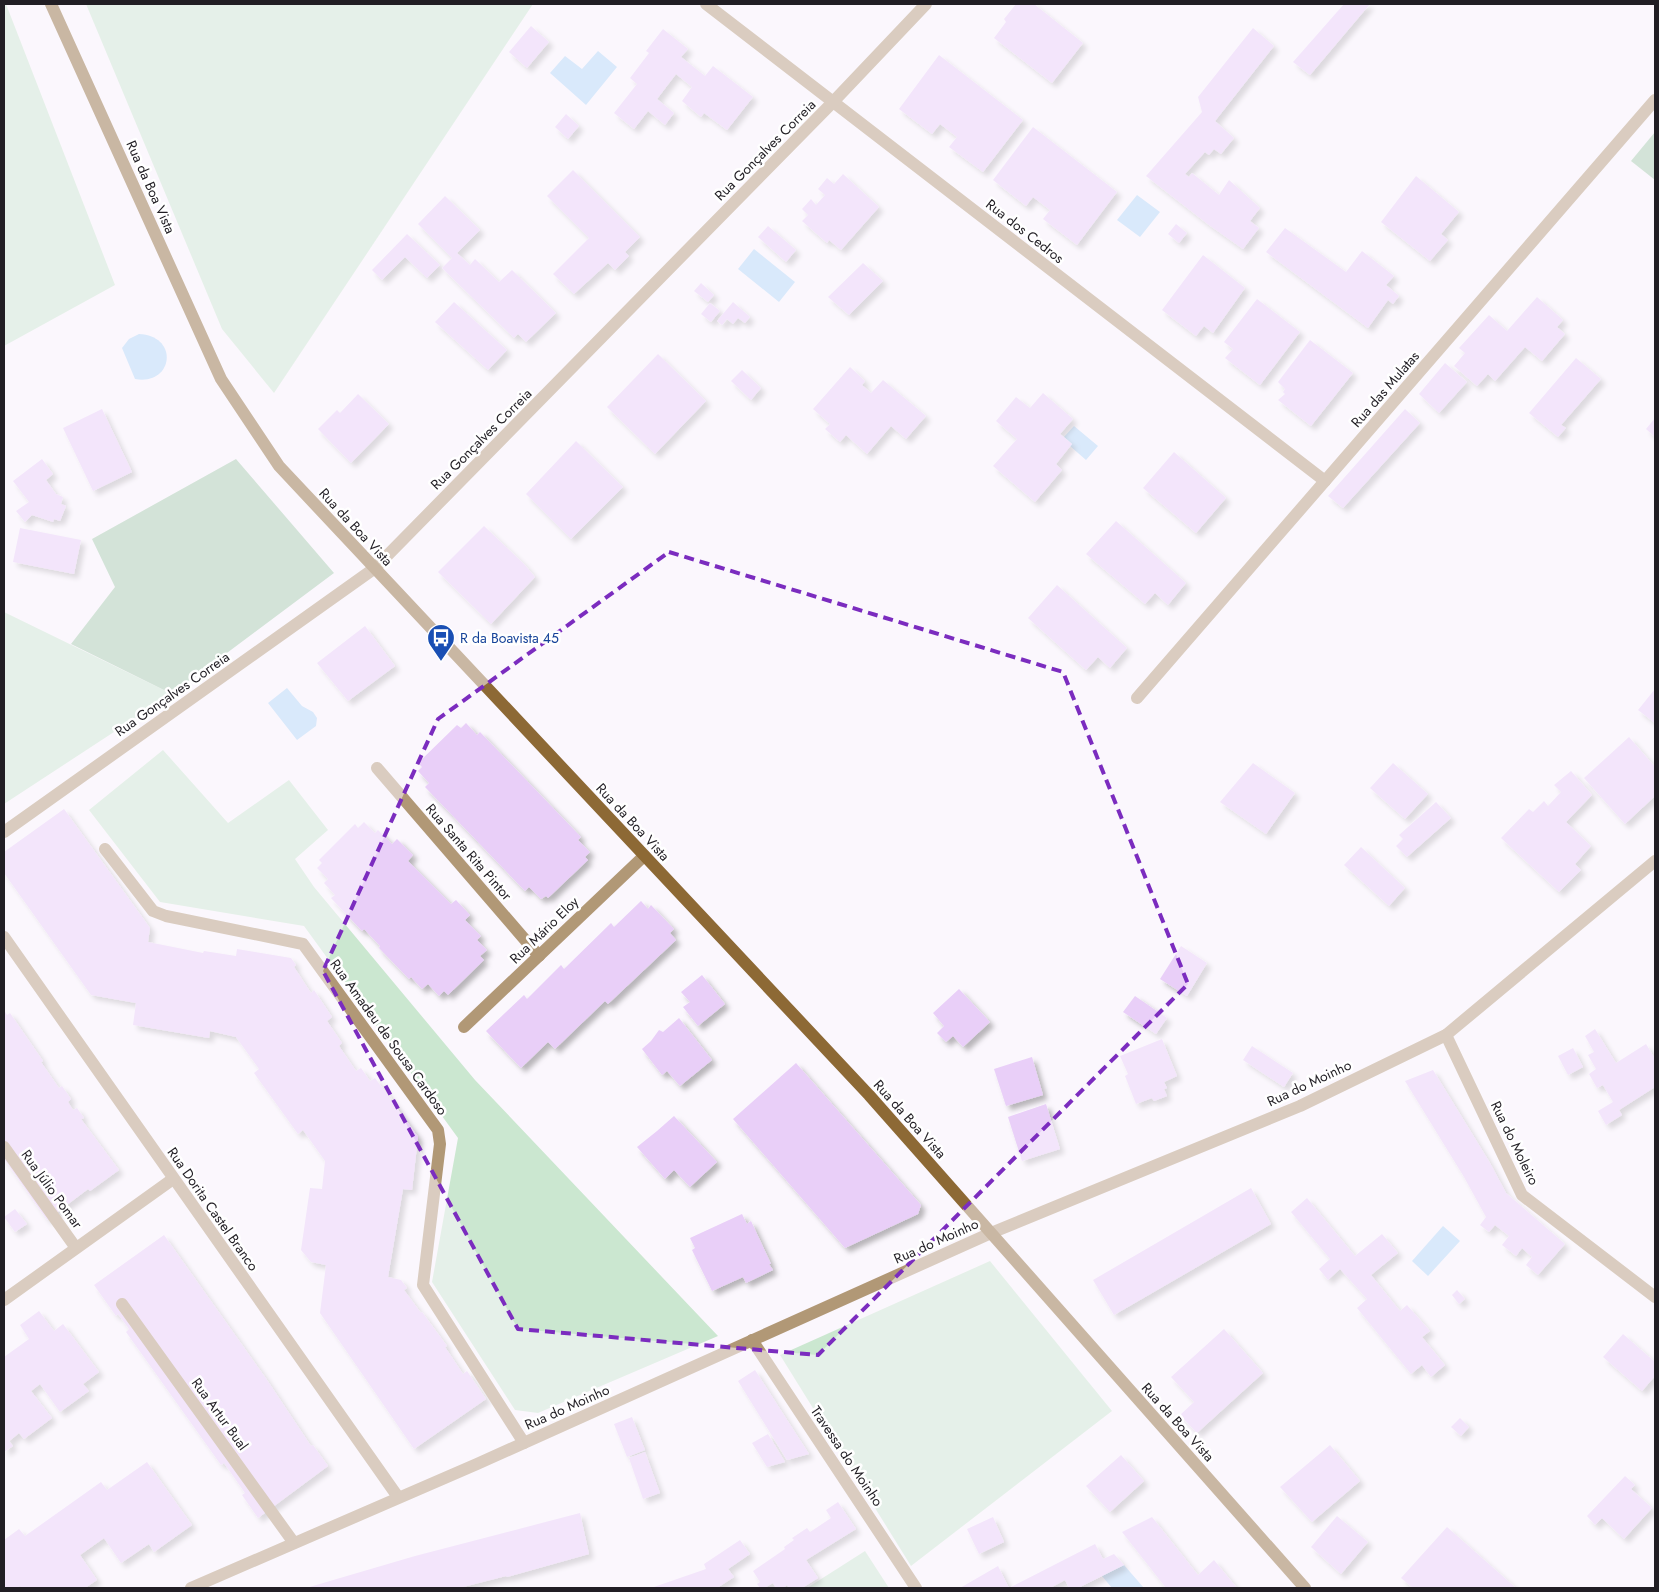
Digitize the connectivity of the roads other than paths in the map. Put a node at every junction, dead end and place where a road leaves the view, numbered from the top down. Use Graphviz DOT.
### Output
graph roads {
  1 [pos="51,4"];
  2 [pos="706,4"];
  3 [pos="926,4"];
  4 [pos="1655,100"];
  5 [pos="833,102"];
  6 [pos="1325,481"];
  7 [pos="375,568"];
  8 [pos="1137,698"];
  9 [pos="377,768"];
  10 [pos="4,832"];
  11 [pos="106,849"];
  12 [pos="644,856"];
  13 [pos="1655,861"];
  14 [pos="4,937"];
  15 [pos="539,956"];
  16 [pos="464,1027"];
  17 [pos="1446,1035"];
  18 [pos="4,1147"];
  19 [pos="173,1179"];
  20 [pos="991,1234"];
  21 [pos="76,1248"];
  22 [pos="1655,1296"];
  23 [pos="4,1300"];
  24 [pos="122,1304"];
  25 [pos="752,1340"];
  26 [pos="524,1442"];
  27 [pos="398,1497"];
  28 [pos="294,1543"];
  29 [pos="191,1588"];
  30 [pos="916,1588"];
  31 [pos="1305,1588"];
  1 -- 7 [label="street, Rua da Boa Vista"];
  2 -- 5 [label="street, Rua dos Cedros"];
  3 -- 5 [label="street, Rua Gonçalves Correia"];
  4 -- 6 [label="street, Rua das Mulatas"];
  5 -- 6 [label="street, Rua dos Cedros"];
  5 -- 7 [label="street, Rua Gonçalves Correia"];
  6 -- 8 [label="street, Rua das Mulatas"];
  7 -- 10 [label="street, Rua Gonçalves Correia"];
  7 -- 12 [label="street, Rua da Boa Vista"];
  9 -- 15 [label="street, Rua Santa Rita Pintor"];
  11 -- 26 [label="street, Rua Amadeu de Sousa Cardoso"];
  12 -- 15 [label="street, Rua Mário Eloy"];
  12 -- 20 [label="street, Rua da Boa Vista"];
  13 -- 17 [label="street, Rua do Moinho"];
  14 -- 19 [label="street, Rua Dorita Castel Branco"];
  15 -- 16 [label="street, Rua Mário Eloy"];
  17 -- 20 [label="street, Rua do Moinho"];
  17 -- 22 [label="street, Rua do Moleiro"];
  18 -- 21 [label="street, Rua Júlio Pomar"];
  19 -- 21 [label="street"];
  19 -- 27 [label="street, Rua Dorita Castel Branco"];
  20 -- 25 [label="street, Rua do Moinho"];
  20 -- 31 [label="street, Rua da Boa Vista"];
  21 -- 23 [label="street"];
  24 -- 28 [label="street, Rua Artur Bual"];
  25 -- 26 [label="street, Rua do Moinho"];
  25 -- 30 [label="street, Travessa do Moinho"];
  26 -- 27 [label="street, Rua do Moinho"];
  27 -- 28 [label="street, Rua do Moinho"];
  28 -- 29 [label="street, Rua do Moinho"];
}
